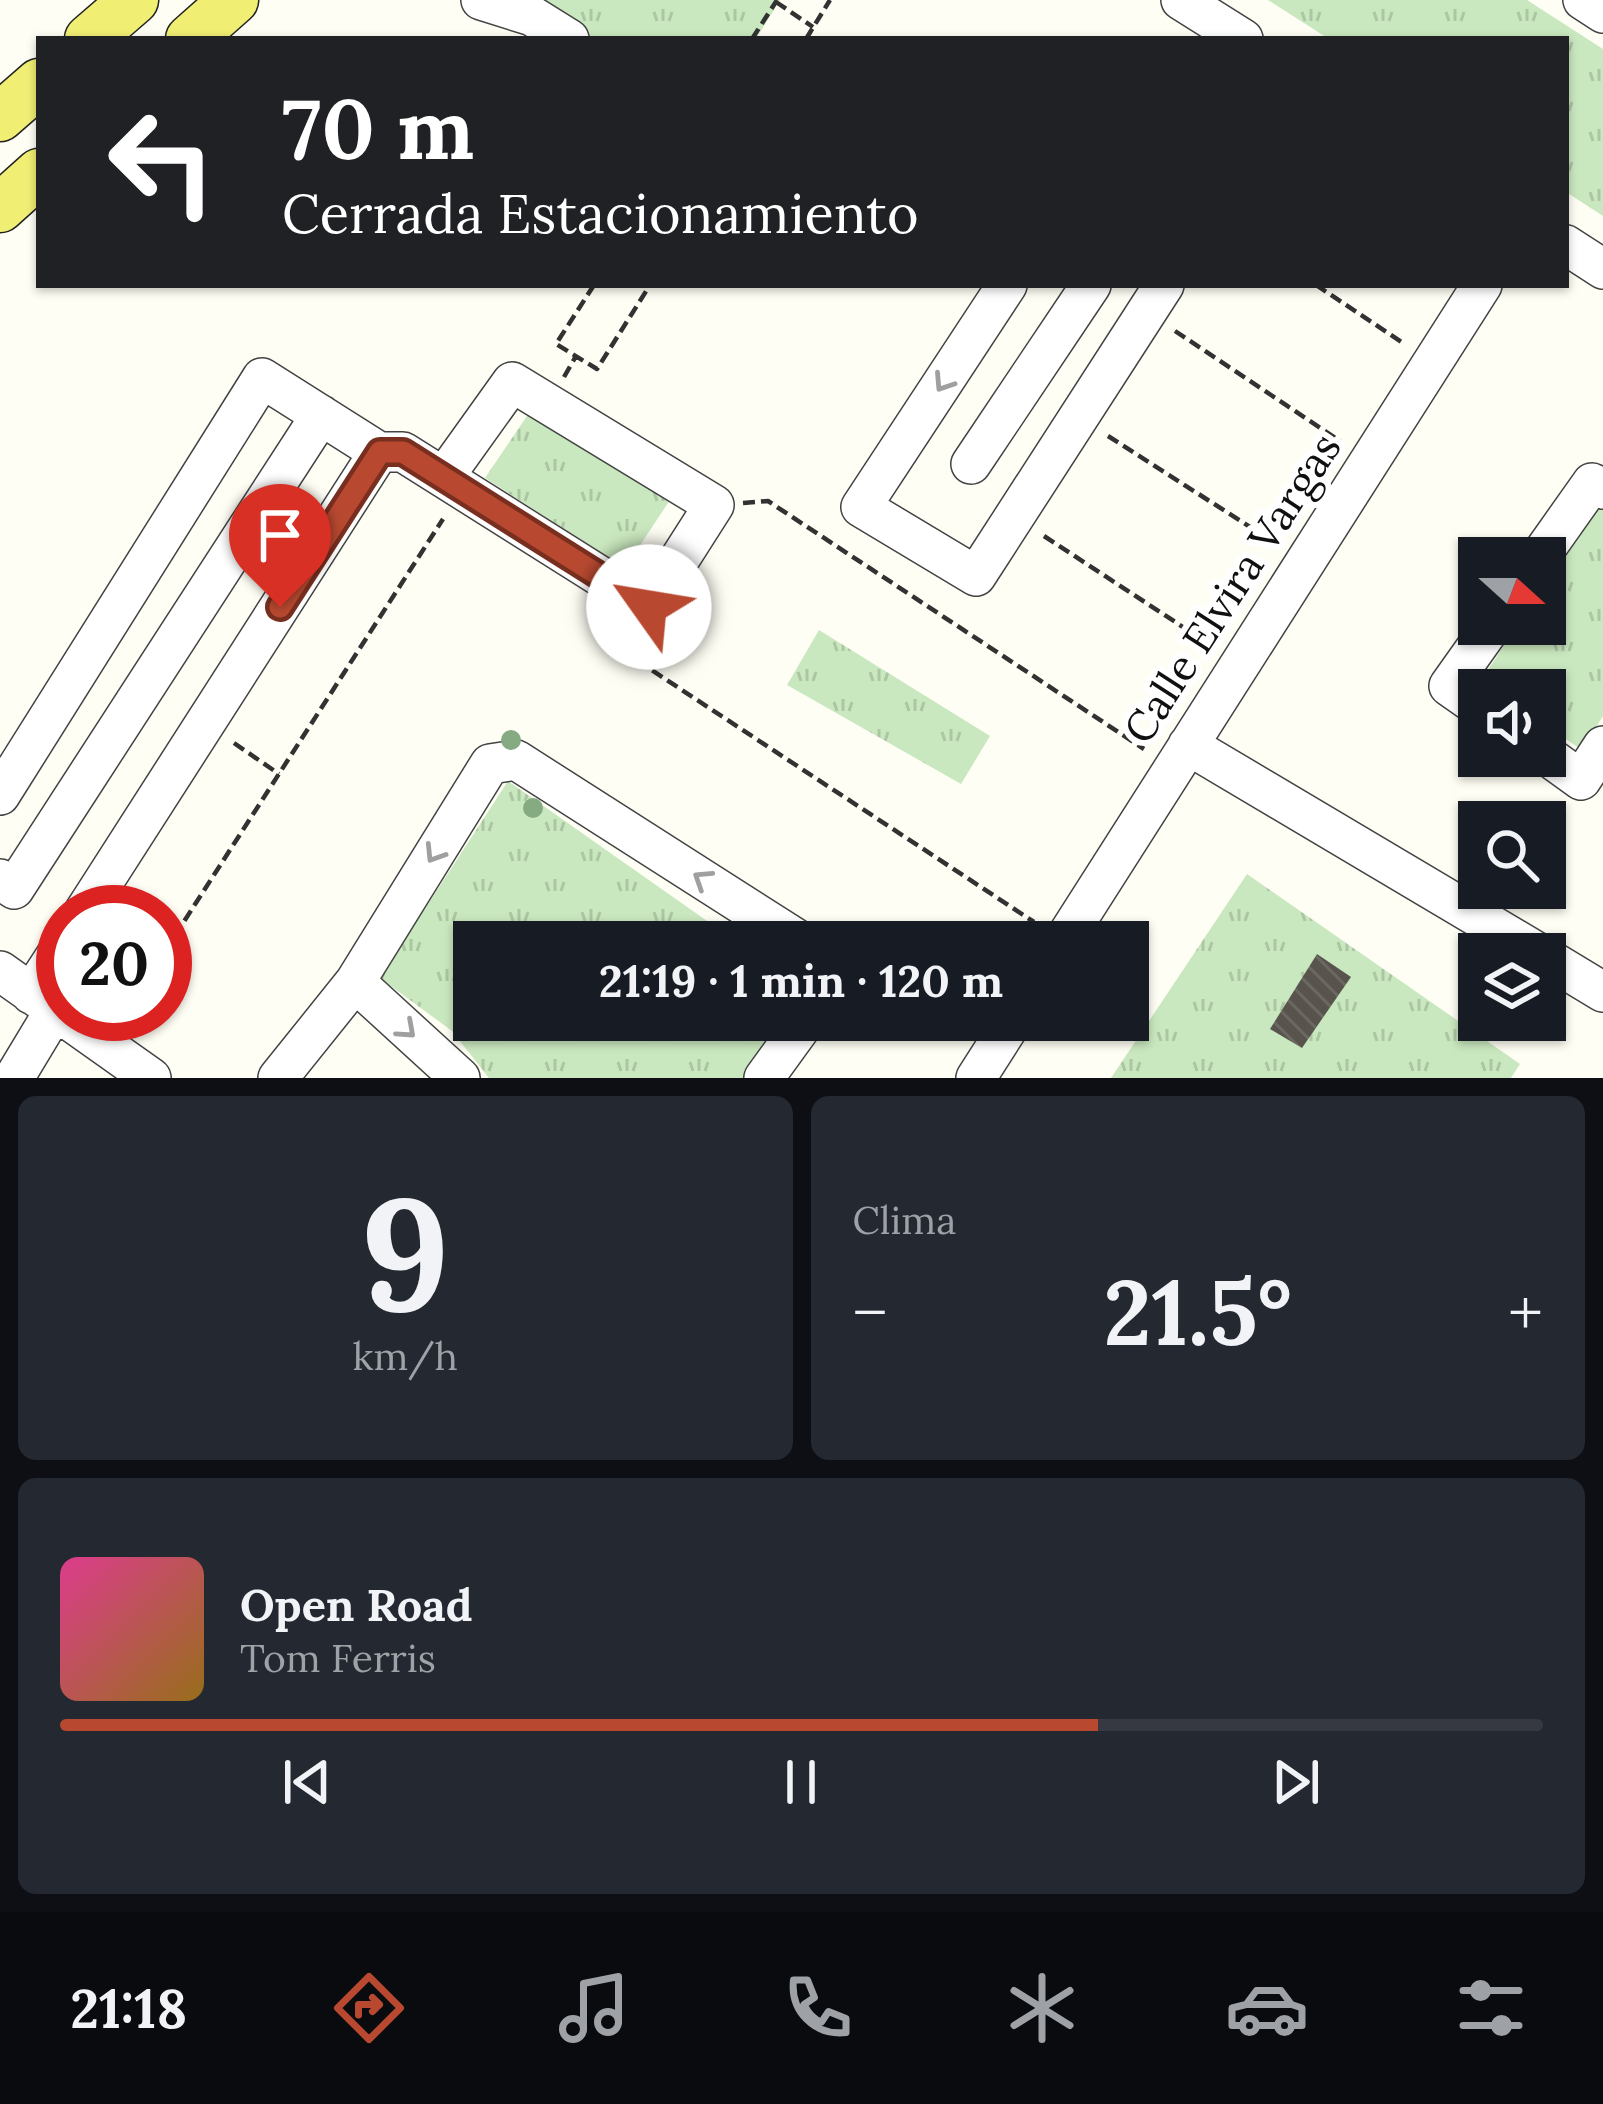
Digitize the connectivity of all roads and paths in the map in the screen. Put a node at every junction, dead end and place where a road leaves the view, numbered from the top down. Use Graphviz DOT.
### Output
graph roads {
  1 [pos="134,0"];
  2 [pos="234,0"];
  3 [pos="481,0"];
  4 [pos="830,0"];
  5 [pos="1181,0"];
  6 [pos="1583,0"];
  7 [pos="776,1"];
  8 [pos="1603,13"];
  9 [pos="813,27"];
  10 [pos="92,36"];
  11 [pos="193,36"];
  12 [pos="564,36"];
  13 [pos="754,36"];
  14 [pos="808,36"];
  15 [pos="1238,36"];
  16 [pos="36,86"];
  17 [pos="0,117"];
  18 [pos="36,176"];
  19 [pos="0,208"];
  20 [pos="1569,247"];
  21 [pos="1603,269"];
  22 [pos="592,288"];
  23 [pos="648,288"];
  24 [pos="1005,288"];
  25 [pos="1088,288"];
  26 [pos="1320,288"];
  27 [pos="1480,288"];
  28 [pos="1156,298"];
  29 [pos="1432,363"];
  30 [pos="321,415"];
  31 [pos="1078,417"];
  32 [pos="380,452"];
  33 [pos="1370,461"];
  34 [pos="971,464"];
  35 [pos="453,483"];
  36 [pos="1603,489"];
  37 [pos="714,505"];
  38 [pos="1014,517"];
  39 [pos="1554,537"];
  40 [pos="1305,562"];
  41 [pos="649,607"];
  42 [pos="1240,664"];
  43 [pos="205,723"];
  44 [pos="1603,746"];
  45 [pos="1181,757"];
  46 [pos="1566,769"];
  47 [pos="279,774"];
  48 [pos="0,795"];
  49 [pos="0,879"];
  50 [pos="101,885"];
  51 [pos="192,909"];
  52 [pos="768,921"];
  53 [pos="1031,921"];
  54 [pos="1076,921"];
  55 [pos="1500,933"];
  56 [pos="1566,970"];
  57 [pos="355,982"];
  58 [pos="29,992"];
  59 [pos="1603,992"];
  60 [pos="791,1041"];
  61 [pos="1000,1041"];
  62 [pos="14,1078"];
  63 [pos="152,1078"];
  64 [pos="278,1078"];
  65 [pos="460,1078"];
  66 [pos="764,1078"];
  67 [pos="976,1078"];
  1 -- 10 [label="main road"];
  2 -- 11 [label="main road"];
  3 -- 12 [label="street"];
  4 -- 9 [label="path"];
  5 -- 15 [label="street"];
  6 -- 8 [label="street"];
  7 -- 9 [label="path"];
  7 -- 13 [label="path"];
  9 -- 14 [label="path"];
  16 -- 17 [label="main road"];
  18 -- 19 [label="main road"];
  20 -- 21 [label="street"];
  22 -- 23 [label="path"];
  24 -- 38 [label="street, one-way"];
  25 -- 34 [label="street"];
  26 -- 29 [label="path"];
  27 -- 29 [label="street, Calle Elvira Vargas"];
  28 -- 31 [label="street"];
  28 -- 33 [label="path"];
  29 -- 33 [label="street, Calle Elvira Vargas"];
  30 -- 32 [label="street"];
  30 -- 48 [label="street"];
  30 -- 49 [label="street"];
  31 -- 38 [label="street"];
  31 -- 40 [label="path"];
  32 -- 35 [label="street"];
  32 -- 43 [label="street"];
  33 -- 40 [label="street, Calle Elvira Vargas"];
  35 -- 37 [label="street"];
  35 -- 41 [label="street"];
  35 -- 47 [label="path"];
  36 -- 39 [label="street"];
  37 -- 41 [label="street"];
  37 -- 45 [label="path"];
  38 -- 42 [label="path"];
  40 -- 42 [label="street, Calle Elvira Vargas"];
  41 -- 53 [label="path"];
  42 -- 45 [label="street, Calle Elvira Vargas"];
  43 -- 47 [label="path"];
  43 -- 50 [label="street"];
  44 -- 46 [label="street"];
  45 -- 54 [label="street, Calle Elvira Vargas"];
  45 -- 55 [label="street"];
  47 -- 51 [label="path"];
  52 -- 57 [label="street, one-way"];
  56 -- 59 [label="street"];
  57 -- 64 [label="street"];
  57 -- 65 [label="street, one-way"];
  58 -- 62 [label="street"];
  58 -- 63 [label="street"];
  60 -- 66 [label="street"];
  61 -- 67 [label="street"];
}
